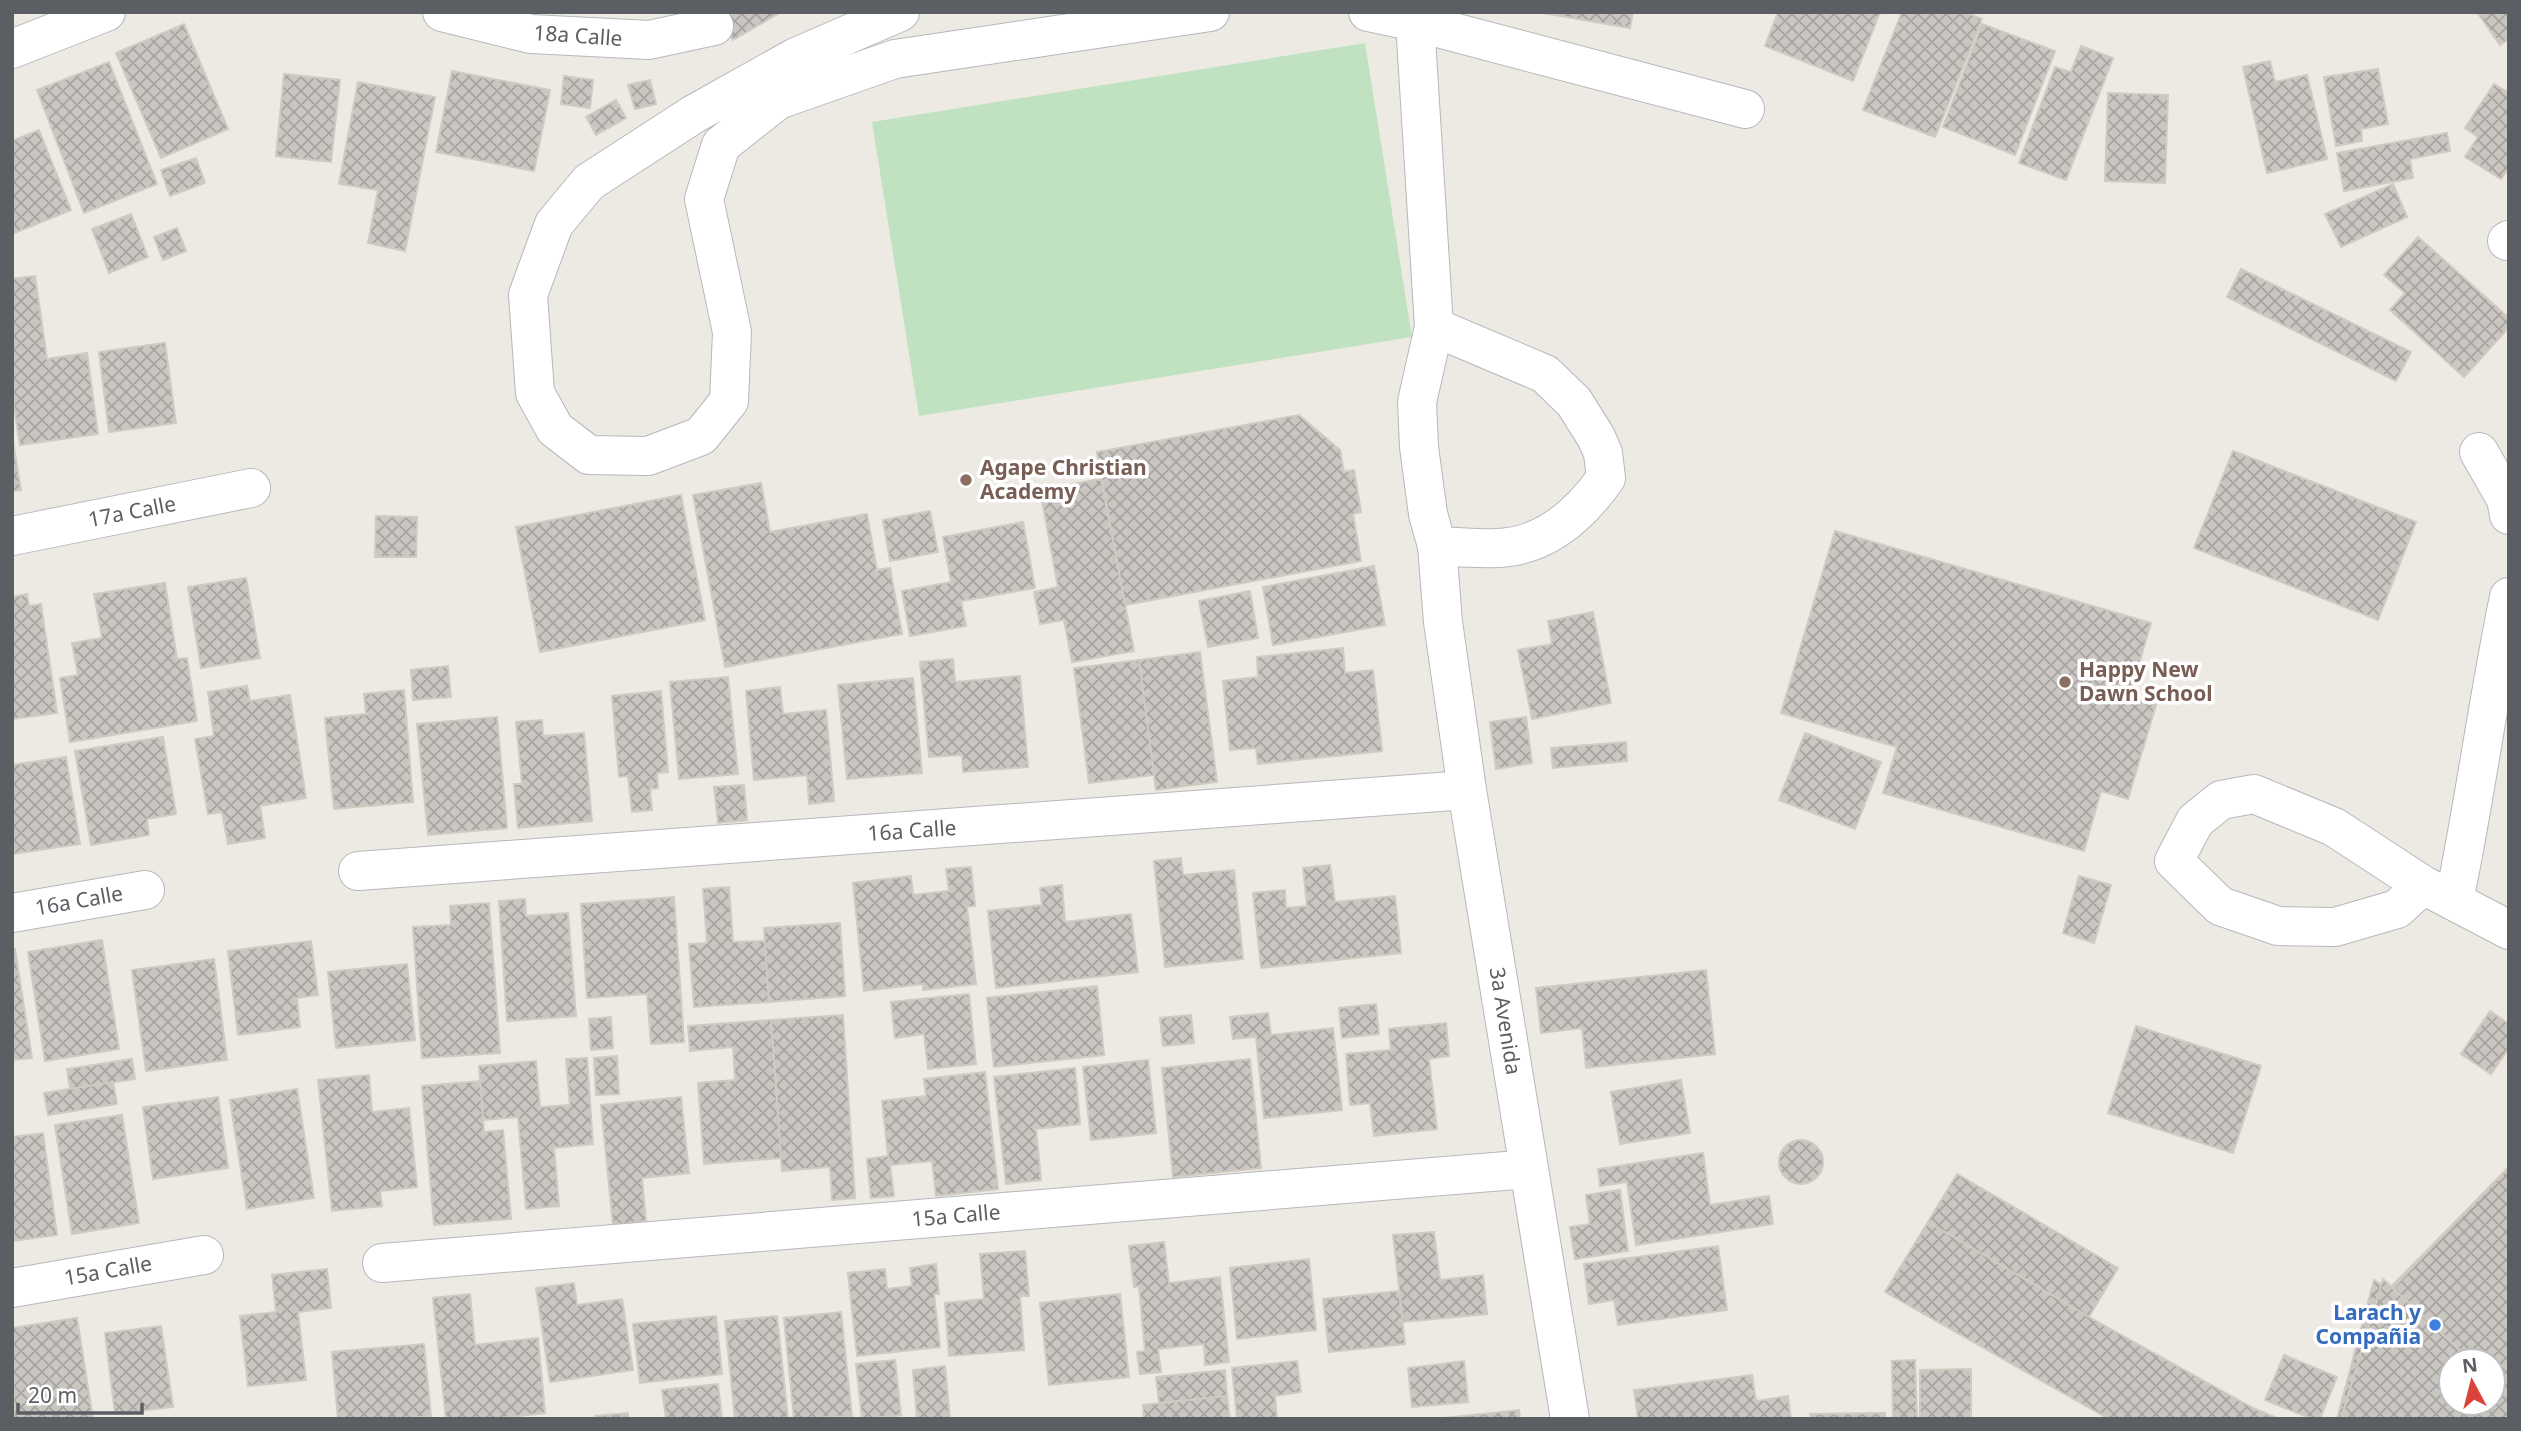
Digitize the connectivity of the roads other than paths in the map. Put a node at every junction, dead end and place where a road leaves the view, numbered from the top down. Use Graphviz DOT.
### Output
graph roads {
  1 [pos="106,12"];
  2 [pos="442,12"];
  3 [pos="900,12"];
  4 [pos="1210,12"];
  5 [pos="1368,12"];
  6 [pos="1415,22"];
  7 [pos="714,26"];
  8 [pos="12,49"];
  9 [pos="1745,109"];
  10 [pos="1434,327"];
  11 [pos="2479,452"];
  12 [pos="251,488"];
  13 [pos="2509,515"];
  14 [pos="12,536"];
  15 [pos="1437,546"];
  16 [pos="2509,597"];
  17 [pos="1467,790"];
  18 [pos="358,871"];
  19 [pos="145,890"];
  20 [pos="2438,893"];
  21 [pos="12,913"];
  22 [pos="2509,930"];
  23 [pos="1529,1169"];
  24 [pos="204,1255"];
  25 [pos="382,1263"];
  26 [pos="12,1288"];
  27 [pos="1570,1419"];
  1 -- 8 [label="street"];
  2 -- 7 [label="street, 18a Calle"];
  3 -- 4 [label="street"];
  5 -- 6 [label="street"];
  6 -- 9 [label="street"];
  6 -- 10 [label="street, 3a Avenida"];
  10 -- 15 [label="street, 3a Avenida"];
  10 -- 15 [label="street"];
  11 -- 13 [label="street"];
  12 -- 14 [label="street, 17a Calle"];
  15 -- 17 [label="street, 3a Avenida"];
  16 -- 20 [label="street"];
  17 -- 18 [label="street, 16a Calle"];
  17 -- 23 [label="street, 3a Avenida"];
  19 -- 21 [label="street, 16a Calle"];
  20 -- 20 [label="street"];
  20 -- 22 [label="street"];
  23 -- 25 [label="street, 15a Calle"];
  23 -- 27 [label="street, 3a Avenida"];
  24 -- 26 [label="street, 15a Calle"];
}
